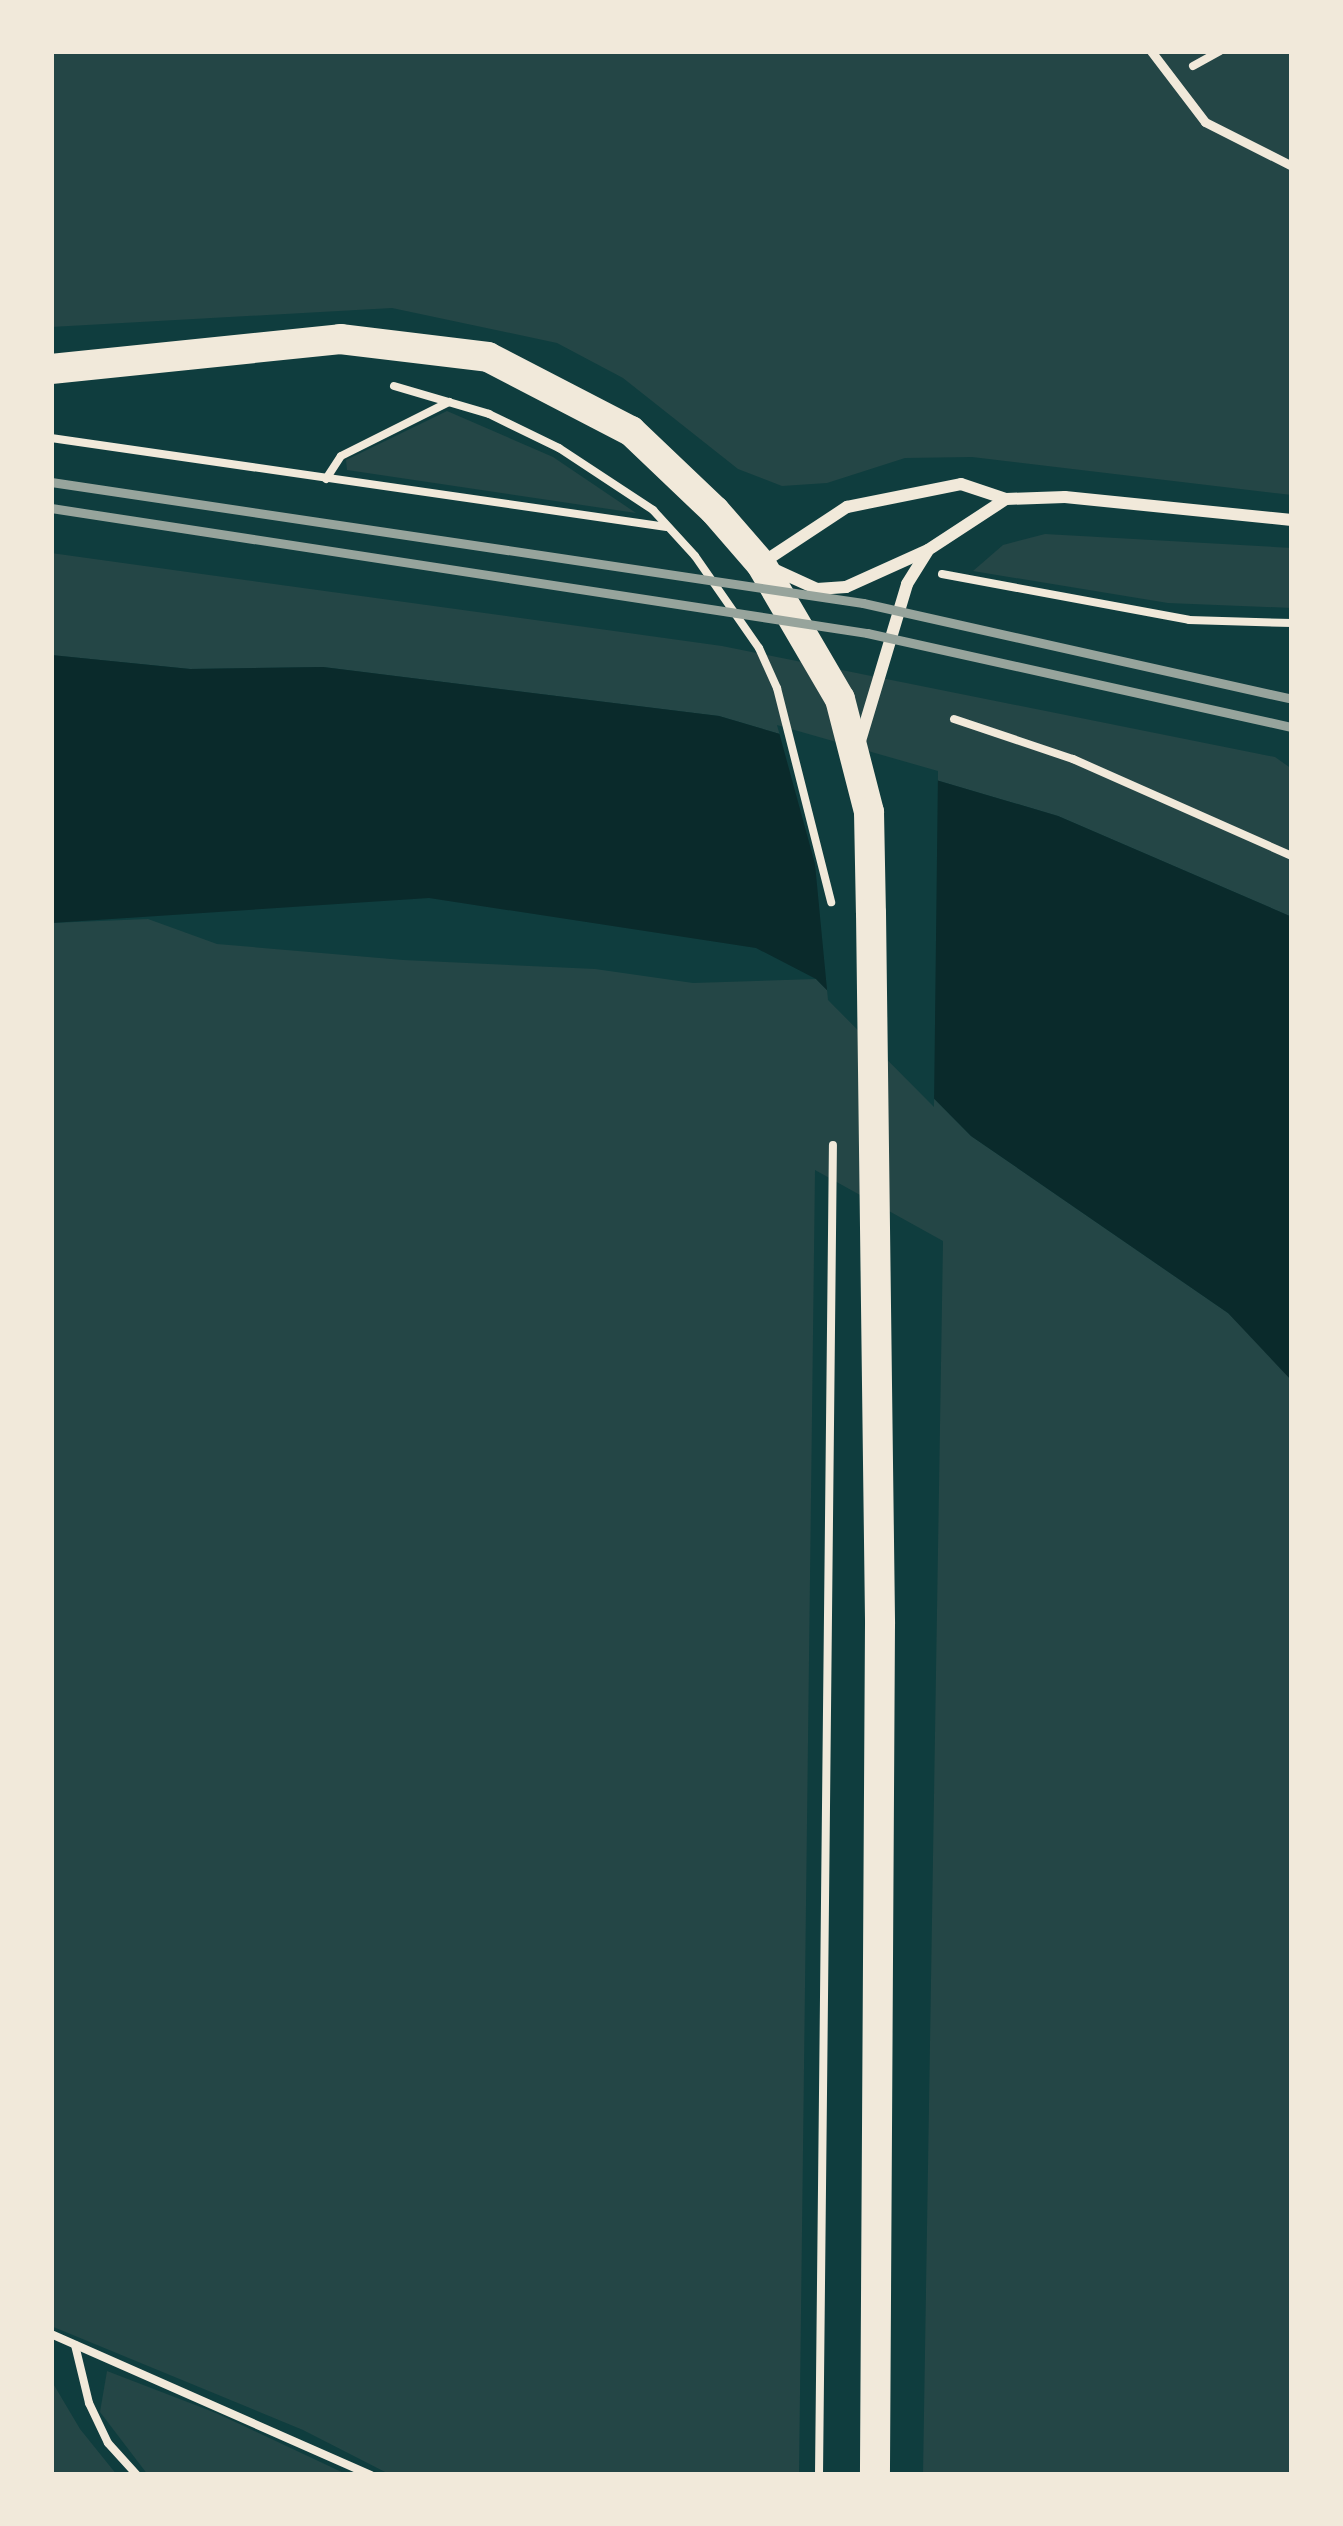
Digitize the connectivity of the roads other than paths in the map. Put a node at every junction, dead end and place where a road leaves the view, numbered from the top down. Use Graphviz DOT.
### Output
graph roads {
  1 [pos="1151,51"];
  2 [pos="1292,166"];
  3 [pos="51,369"];
  4 [pos="1006,499"];
  5 [pos="1292,520"];
  6 [pos="928,550"];
  7 [pos="761,564"];
  8 [pos="857,748"];
  9 [pos="875,2475"];
  1 -- 2 [label="lane"];
  3 -- 7 [label="main road"];
  4 -- 5 [label="street"];
  4 -- 6 [label="street"];
  4 -- 7 [label="street"];
  6 -- 7 [label="street"];
  6 -- 8 [label="street"];
  7 -- 8 [label="main road"];
  8 -- 9 [label="main road"];
}
